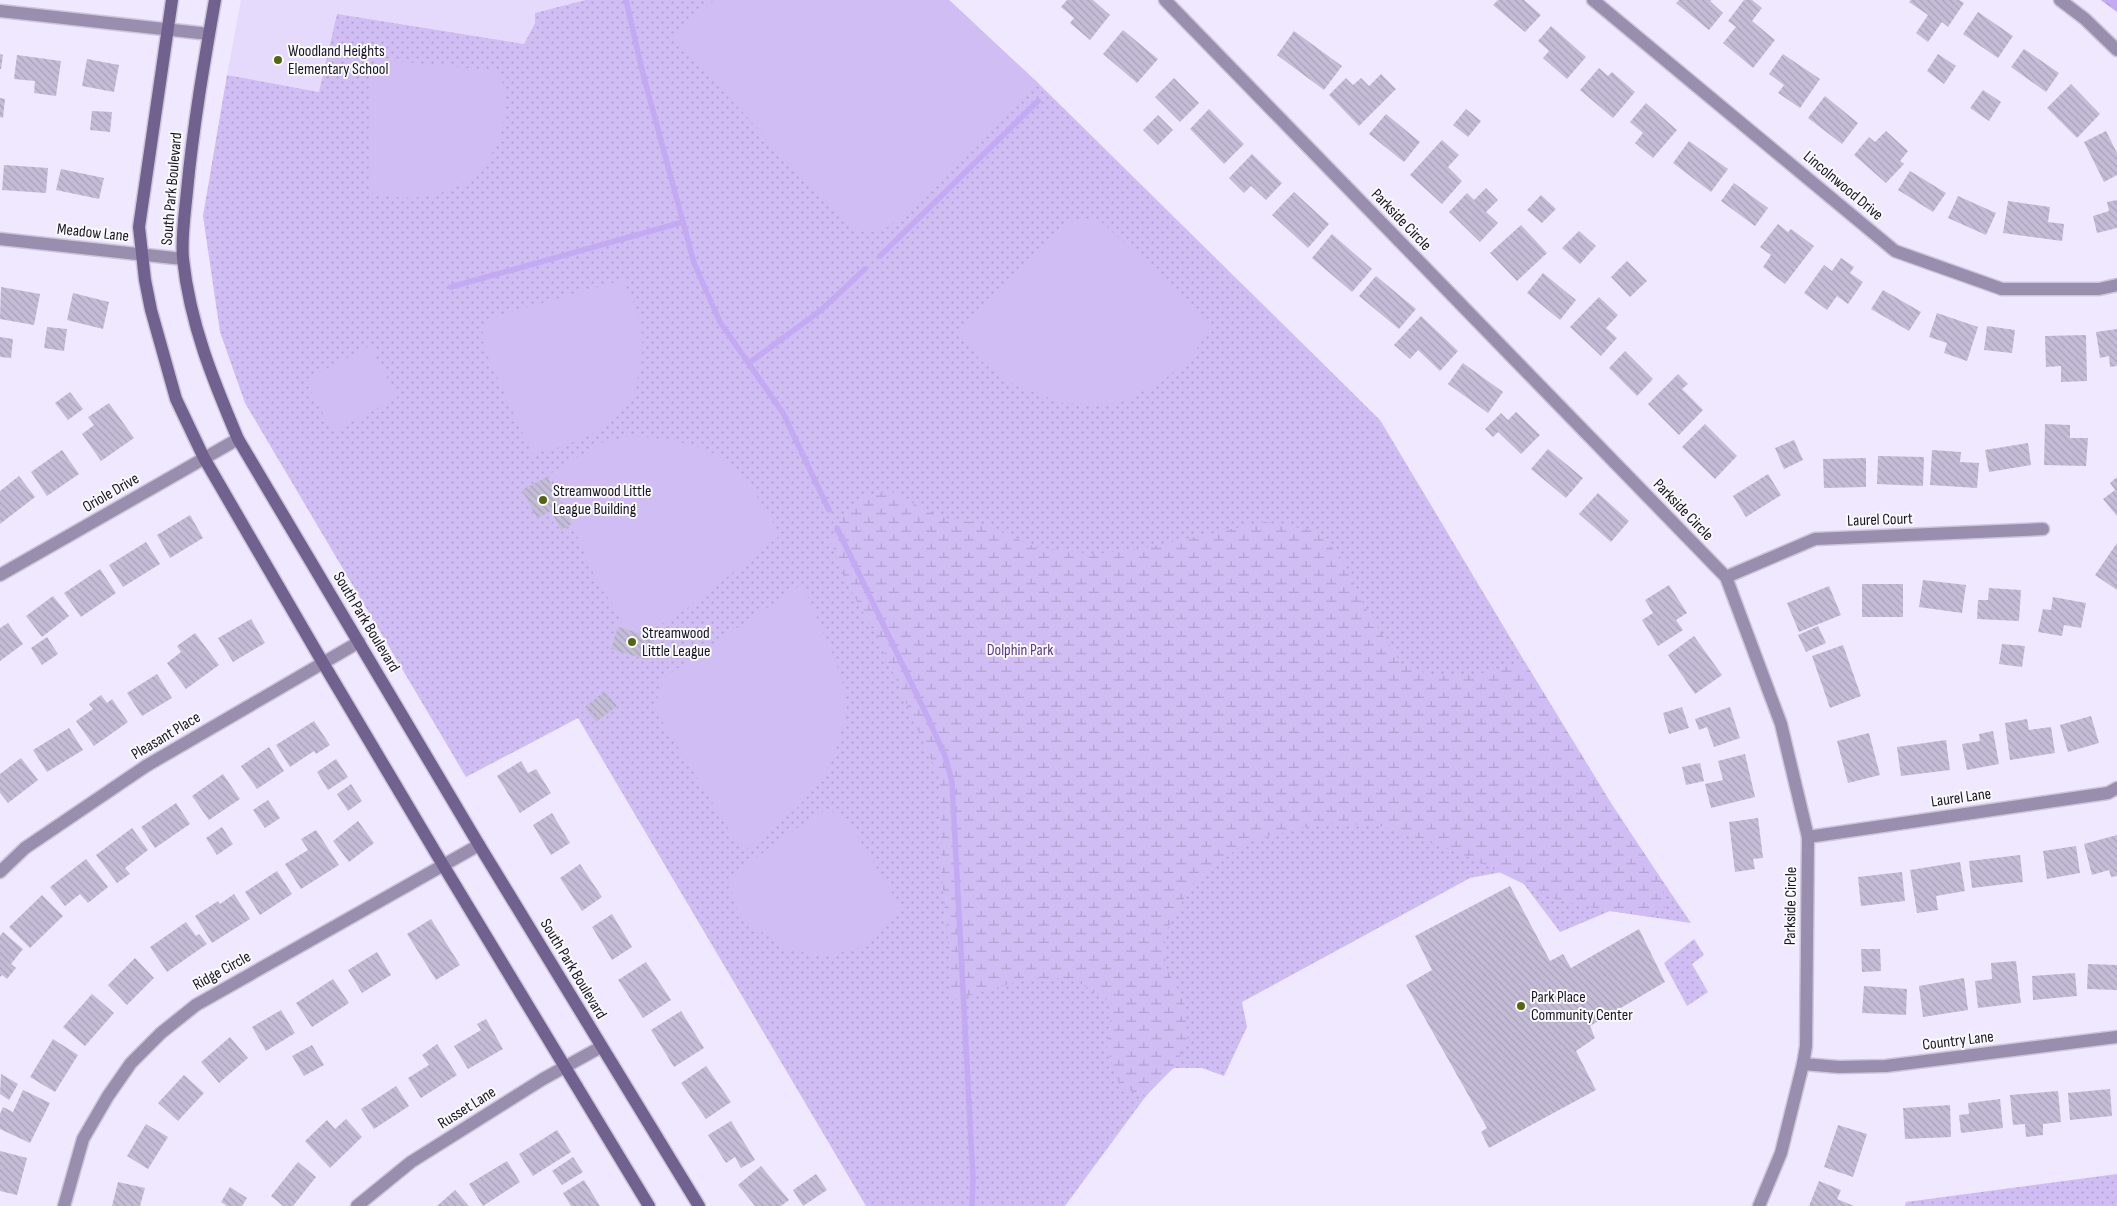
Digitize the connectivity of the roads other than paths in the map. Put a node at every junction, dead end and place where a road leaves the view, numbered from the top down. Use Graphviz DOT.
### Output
graph roads {
  1 [pos="172,0"];
  2 [pos="215,0"];
  3 [pos="1164,0"];
  4 [pos="1593,0"];
  5 [pos="2060,0"];
  6 [pos="0,11"];
  7 [pos="167,30"];
  8 [pos="208,34"];
  9 [pos="2117,50"];
  10 [pos="0,239"];
  11 [pos="142,254"];
  12 [pos="183,259"];
  13 [pos="2117,286"];
  14 [pos="238,439"];
  15 [pos="204,458"];
  16 [pos="2043,529"];
  17 [pos="0,576"];
  18 [pos="1726,577"];
  19 [pos="359,642"];
  20 [pos="324,663"];
  21 [pos="2117,788"];
  22 [pos="1808,837"];
  23 [pos="479,845"];
  24 [pos="442,865"];
  25 [pos="0,872"];
  26 [pos="2117,1037"];
  27 [pos="601,1047"];
  28 [pos="1803,1064"];
  29 [pos="565,1067"];
  30 [pos="64,1206"];
  31 [pos="357,1206"];
  32 [pos="649,1206"];
  33 [pos="699,1206"];
  34 [pos="1759,1206"];
  1 -- 7 [label="street, South Park Boulevard"];
  2 -- 8 [label="street, South Park Boulevard"];
  3 -- 18 [label="street, Parkside Circle"];
  4 -- 13 [label="street, Lincolnwood Drive"];
  5 -- 9 [label="street"];
  6 -- 7 [label="street"];
  7 -- 8 [label="street"];
  7 -- 11 [label="street, South Park Boulevard"];
  8 -- 12 [label="street, South Park Boulevard"];
  10 -- 11 [label="street, Meadow Lane"];
  11 -- 12 [label="street, Meadow Lane"];
  11 -- 15 [label="street, South Park Boulevard"];
  12 -- 14 [label="street, South Park Boulevard"];
  14 -- 15 [label="street, Oriole Drive"];
  14 -- 19 [label="street, South Park Boulevard"];
  15 -- 17 [label="street, Oriole Drive"];
  15 -- 20 [label="street, South Park Boulevard"];
  16 -- 18 [label="street, Laurel Court"];
  18 -- 22 [label="street, Parkside Circle"];
  19 -- 20 [label="street, Pleasant Place"];
  19 -- 23 [label="street, South Park Boulevard"];
  20 -- 24 [label="street, South Park Boulevard"];
  20 -- 25 [label="street, Pleasant Place"];
  21 -- 22 [label="street, Laurel Lane"];
  22 -- 28 [label="street, Parkside Circle"];
  23 -- 24 [label="street, Ridge Circle"];
  23 -- 27 [label="street, South Park Boulevard"];
  24 -- 29 [label="street, South Park Boulevard"];
  24 -- 30 [label="street, Ridge Circle"];
  26 -- 28 [label="street, Country Lane"];
  27 -- 29 [label="street, Russet Lane"];
  27 -- 33 [label="street, South Park Boulevard"];
  28 -- 34 [label="street, Parkside Circle"];
  29 -- 31 [label="street, Russet Lane"];
  29 -- 32 [label="street, South Park Boulevard"];
}
